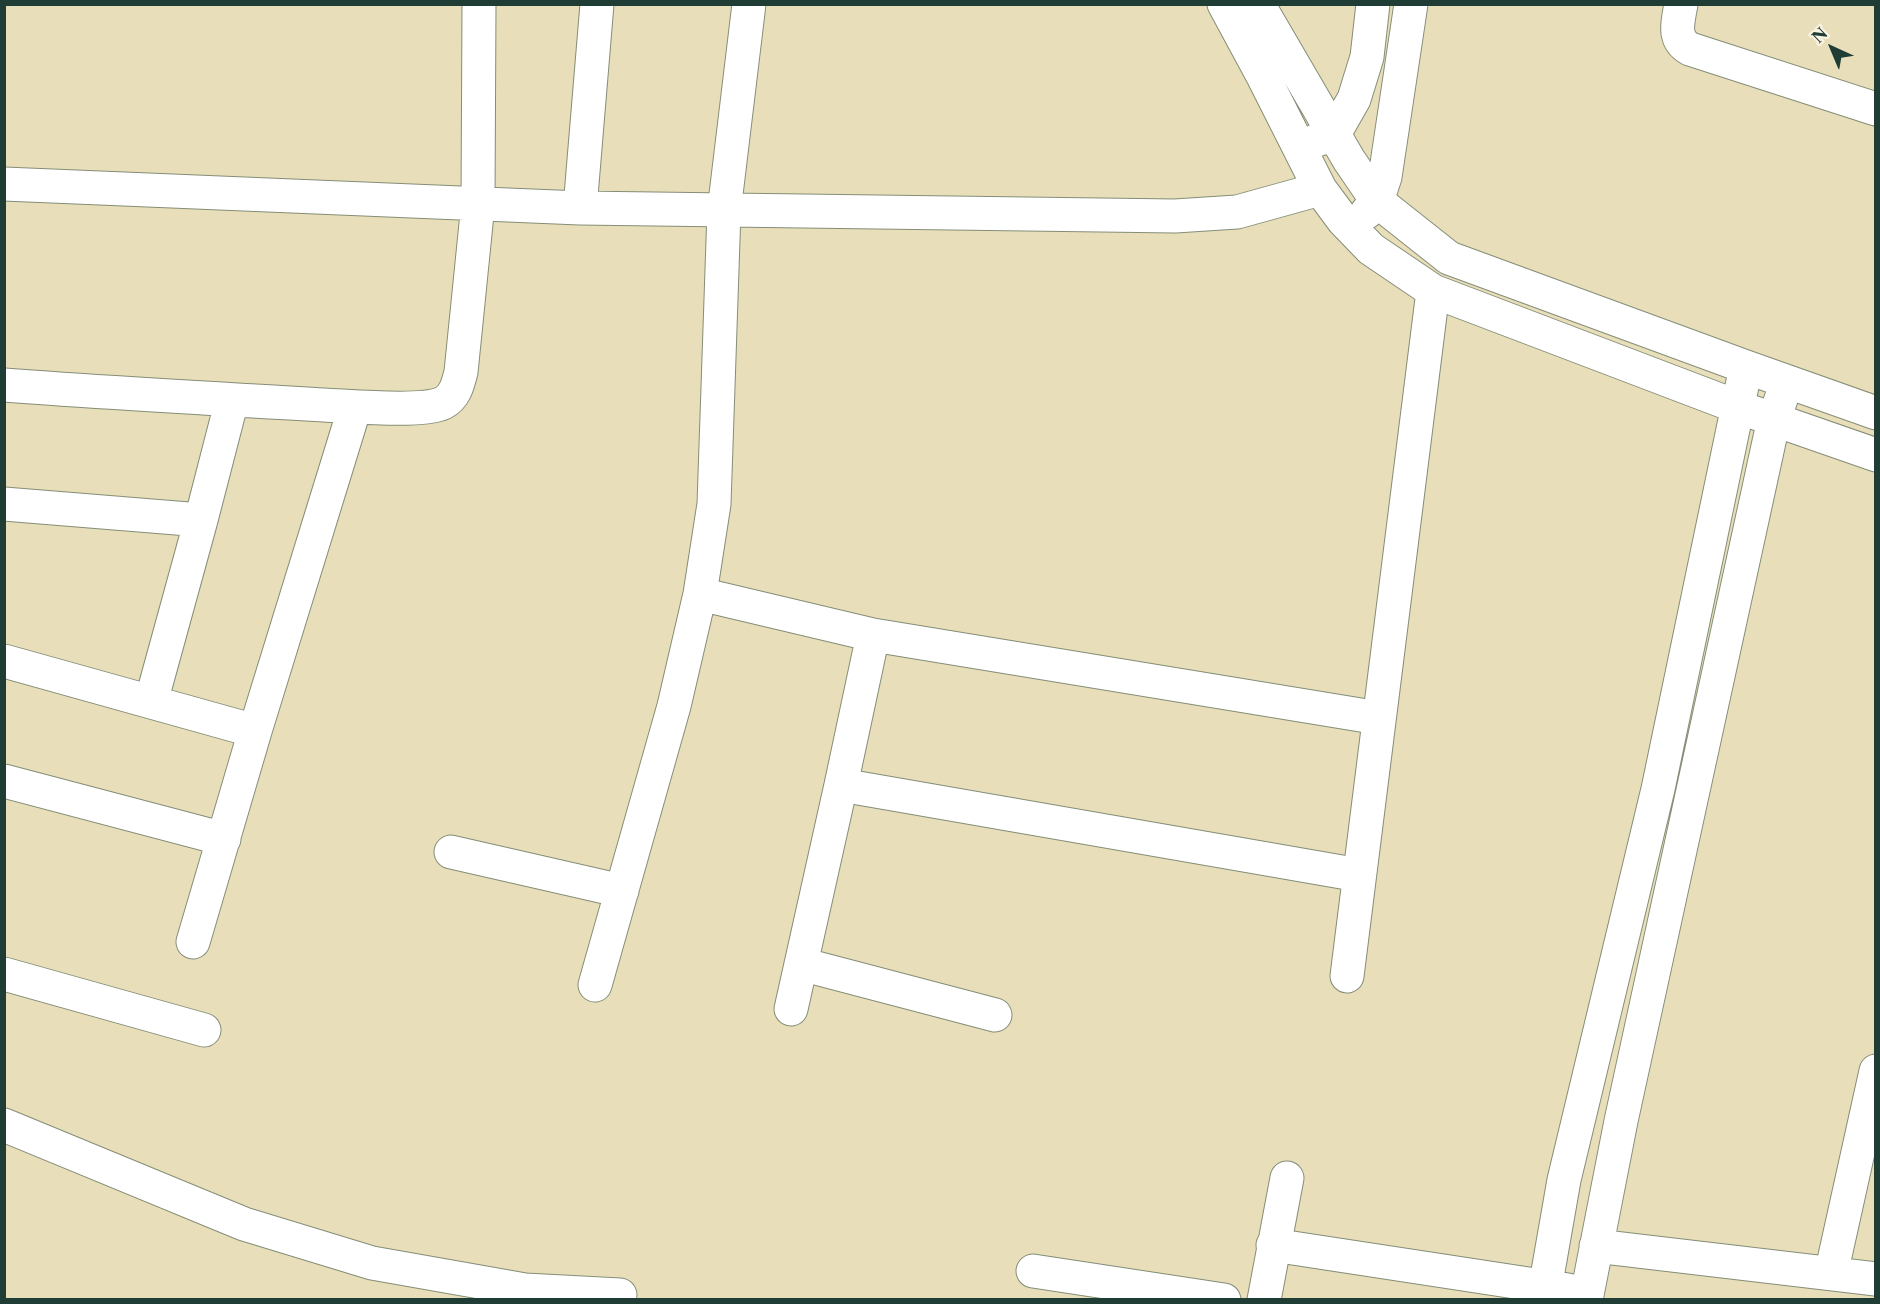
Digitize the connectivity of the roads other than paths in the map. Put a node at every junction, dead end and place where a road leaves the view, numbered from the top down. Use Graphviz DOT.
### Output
graph roads {
  1 [pos="480,4"];
  2 [pos="597,4"];
  3 [pos="749,4"];
  4 [pos="1224,4"];
  5 [pos="1258,4"];
  6 [pos="1373,4"];
  7 [pos="1411,4"];
  8 [pos="1681,4"];
  9 [pos="1875,109"];
  10 [pos="1334,134"];
  11 [pos="1299,147"];
  12 [pos="4,184"];
  13 [pos="1320,189"];
  14 [pos="1377,201"];
  15 [pos="477,204"];
  16 [pos="580,208"];
  17 [pos="724,211"];
  18 [pos="1352,228"];
  19 [pos="1433,291"];
  20 [pos="1746,368"];
  21 [pos="1787,382"];
  22 [pos="4,385"];
  23 [pos="232,400"];
  24 [pos="356,407"];
  25 [pos="1738,407"];
  26 [pos="1875,412"];
  27 [pos="1774,419"];
  28 [pos="1875,455"];
  29 [pos="4,504"];
  30 [pos="201,520"];
  31 [pos="700,594"];
  32 [pos="873,636"];
  33 [pos="4,661"];
  34 [pos="151,702"];
  35 [pos="1379,718"];
  36 [pos="255,731"];
  37 [pos="4,781"];
  38 [pos="842,785"];
  39 [pos="224,839"];
  40 [pos="451,852"];
  41 [pos="1359,875"];
  42 [pos="622,891"];
  43 [pos="194,942"];
  44 [pos="801,964"];
  45 [pos="4,974"];
  46 [pos="1347,975"];
  47 [pos="595,985"];
  48 [pos="790,1009"];
  49 [pos="994,1015"];
  50 [pos="204,1030"];
  51 [pos="1875,1071"];
  52 [pos="4,1125"];
  53 [pos="1287,1178"];
  54 [pos="1273,1245"];
  55 [pos="1596,1246"];
  56 [pos="1033,1271"];
  57 [pos="1831,1274"];
  58 [pos="1875,1279"];
  59 [pos="622,1291"];
  60 [pos="1544,1293"];
  61 [pos="1587,1296"];
  62 [pos="1224,1299"];
  63 [pos="1263,1299"];
  1 -- 15 [label="street"];
  2 -- 16 [label="street"];
  3 -- 17 [label="street"];
  4 -- 11 [label="street"];
  5 -- 10 [label="street"];
  6 -- 10 [label="street"];
  7 -- 14 [label="street"];
  8 -- 9 [label="street"];
  10 -- 11 [label="street"];
  10 -- 14 [label="street"];
  11 -- 13 [label="street"];
  12 -- 15 [label="street"];
  13 -- 17 [label="street"];
  13 -- 18 [label="street"];
  14 -- 18 [label="street"];
  14 -- 20 [label="street"];
  15 -- 16 [label="street"];
  15 -- 24 [label="street"];
  16 -- 17 [label="street"];
  17 -- 31 [label="street"];
  18 -- 19 [label="street"];
  19 -- 25 [label="street"];
  19 -- 35 [label="street"];
  20 -- 21 [label="street"];
  20 -- 25 [label="street"];
  21 -- 26 [label="street"];
  21 -- 27 [label="street"];
  22 -- 23 [label="street"];
  23 -- 24 [label="street"];
  23 -- 30 [label="street"];
  24 -- 36 [label="street"];
  25 -- 27 [label="street"];
  25 -- 60 [label="street"];
  27 -- 28 [label="street"];
  27 -- 55 [label="street"];
  29 -- 30 [label="street"];
  30 -- 34 [label="street"];
  31 -- 32 [label="street"];
  31 -- 42 [label="street"];
  32 -- 35 [label="street"];
  32 -- 38 [label="street"];
  33 -- 34 [label="street"];
  34 -- 36 [label="street"];
  35 -- 41 [label="street"];
  36 -- 39 [label="street"];
  37 -- 39 [label="street"];
  38 -- 41 [label="street"];
  38 -- 44 [label="street"];
  39 -- 43 [label="street"];
  40 -- 42 [label="street"];
  41 -- 46 [label="street"];
  42 -- 47 [label="street"];
  44 -- 48 [label="street"];
  44 -- 49 [label="street"];
  45 -- 50 [label="street"];
  51 -- 57 [label="street"];
  52 -- 59 [label="street"];
  53 -- 54 [label="street"];
  54 -- 60 [label="street"];
  54 -- 63 [label="street"];
  55 -- 57 [label="street"];
  55 -- 61 [label="street"];
  56 -- 62 [label="street"];
  57 -- 58 [label="street"];
  60 -- 61 [label="street"];
}
